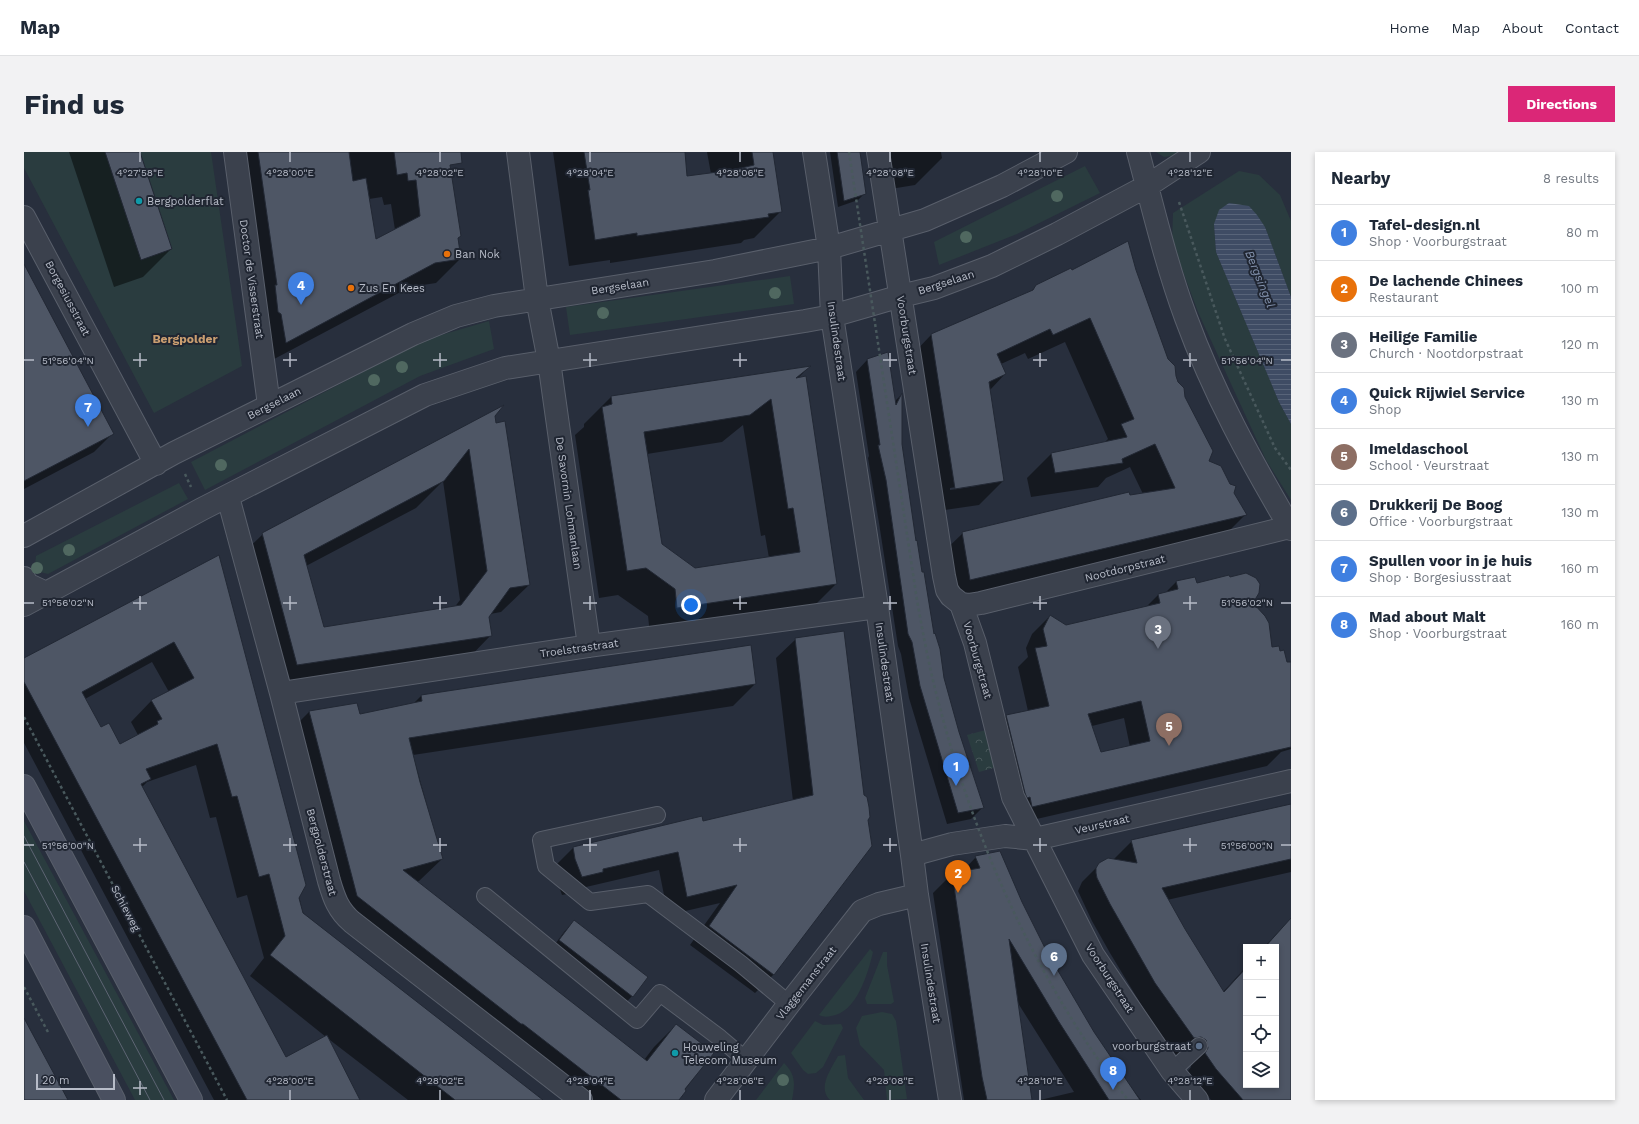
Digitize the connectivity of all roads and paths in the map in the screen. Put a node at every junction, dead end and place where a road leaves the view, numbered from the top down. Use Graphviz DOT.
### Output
graph roads {
  1 [pos="234,152"];
  2 [pos="518,152"];
  3 [pos="814,152"];
  4 [pos="849,152"];
  5 [pos="878,152"];
  6 [pos="1066,152"];
  7 [pos="1138,152"];
  8 [pos="1199,152"];
  9 [pos="1169,173"];
  10 [pos="1147,186"];
  11 [pos="24,216"];
  12 [pos="890,230"];
  13 [pos="829,248"];
  14 [pos="901,296"];
  15 [pos="537,299"];
  16 [pos="832,316"];
  17 [pos="549,361"];
  18 [pos="269,405"];
  19 [pos="165,458"];
  20 [pos="1291,470"];
  21 [pos="228,497"];
  22 [pos="202,509"];
  23 [pos="1290,528"];
  24 [pos="24,536"];
  25 [pos="24,578"];
  26 [pos="46,593"];
  27 [pos="961,604"];
  28 [pos="24,605"];
  29 [pos="877,606"];
  30 [pos="589,646"];
  31 [pos="281,693"];
  32 [pos="24,716"];
  33 [pos="1291,781"];
  34 [pos="24,786"];
  35 [pos="657,815"];
  36 [pos="1035,839"];
  37 [pos="912,855"];
  38 [pos="916,895"];
  39 [pos="485,896"];
  40 [pos="24,927"];
  41 [pos="789,1004"];
  42 [pos="1199,1046"];
  43 [pos="746,1060"];
  44 [pos="1172,1071"];
  45 [pos="114,1100"];
  46 [pos="191,1100"];
  47 [pos="227,1100"];
  48 [pos="581,1100"];
  49 [pos="716,1100"];
  50 [pos="950,1100"];
  51 [pos="1128,1100"];
  52 [pos="1197,1100"];
  1 -- 18 [label="street, Doctor de Visserstraat"];
  2 -- 15 [label="street"];
  3 -- 13 [label="street, Insulindestraat"];
  4 -- 51 [label="path, bridge"];
  5 -- 12 [label="street, Voorburgstraat"];
  6 -- 12 [label="street, Bergselaan"];
  7 -- 10 [label="street"];
  8 -- 9 [label="street, Bergselaan"];
  9 -- 10 [label="street, Bergselaan"];
  9 -- 20 [label="path"];
  10 -- 14 [label="street, Bergselaan"];
  10 -- 23 [label="street"];
  11 -- 19 [label="street, Borgesiusstraat"];
  12 -- 13 [label="street, Bergselaan"];
  12 -- 14 [label="street, Voorburgstraat"];
  13 -- 15 [label="street, Bergselaan"];
  13 -- 16 [label="street, Insulindestraat"];
  14 -- 16 [label="street, Bergselaan"];
  14 -- 27 [label="street, Voorburgstraat"];
  15 -- 17 [label="street"];
  15 -- 18 [label="street, Bergselaan"];
  16 -- 17 [label="street, Bergselaan"];
  16 -- 29 [label="street, Insulindestraat"];
  17 -- 21 [label="street, Bergselaan"];
  17 -- 30 [label="street, De Savornin Lohmanlaan"];
  18 -- 19 [label="street, Bergselaan"];
  19 -- 22 [label="path"];
  19 -- 24 [label="street, Bergselaan"];
  21 -- 22 [label="street, Bergselaan"];
  21 -- 31 [label="street, Bergpolderstraat"];
  22 -- 26 [label="street, Bergselaan"];
  23 -- 27 [label="street, Nootdorpstraat"];
  25 -- 26 [label="street"];
  26 -- 28 [label="street, Bergselaan"];
  27 -- 36 [label="street, Voorburgstraat"];
  29 -- 30 [label="street, Troelstrastraat"];
  29 -- 37 [label="street, Insulindestraat"];
  30 -- 31 [label="street, Troelstrastraat"];
  31 -- 48 [label="street, Bergpolderstraat"];
  32 -- 47 [label="path, Schieweg"];
  33 -- 36 [label="street, Veurstraat"];
  34 -- 46 [label="main road"];
  35 -- 41 [label="lane"];
  36 -- 37 [label="street, Veurstraat"];
  36 -- 44 [label="street, Voorburgstraat"];
  37 -- 38 [label="street, Insulindestraat"];
  38 -- 41 [label="street, Vlaggemanstraat"];
  38 -- 50 [label="street, Insulindestraat"];
  39 -- 43 [label="lane"];
  40 -- 45 [label="main road"];
  41 -- 43 [label="street, Vlaggemanstraat"];
  42 -- 44 [label="lane"];
  43 -- 49 [label="street, Vlaggemanstraat"];
  44 -- 52 [label="street, Voorburgstraat"];
}
